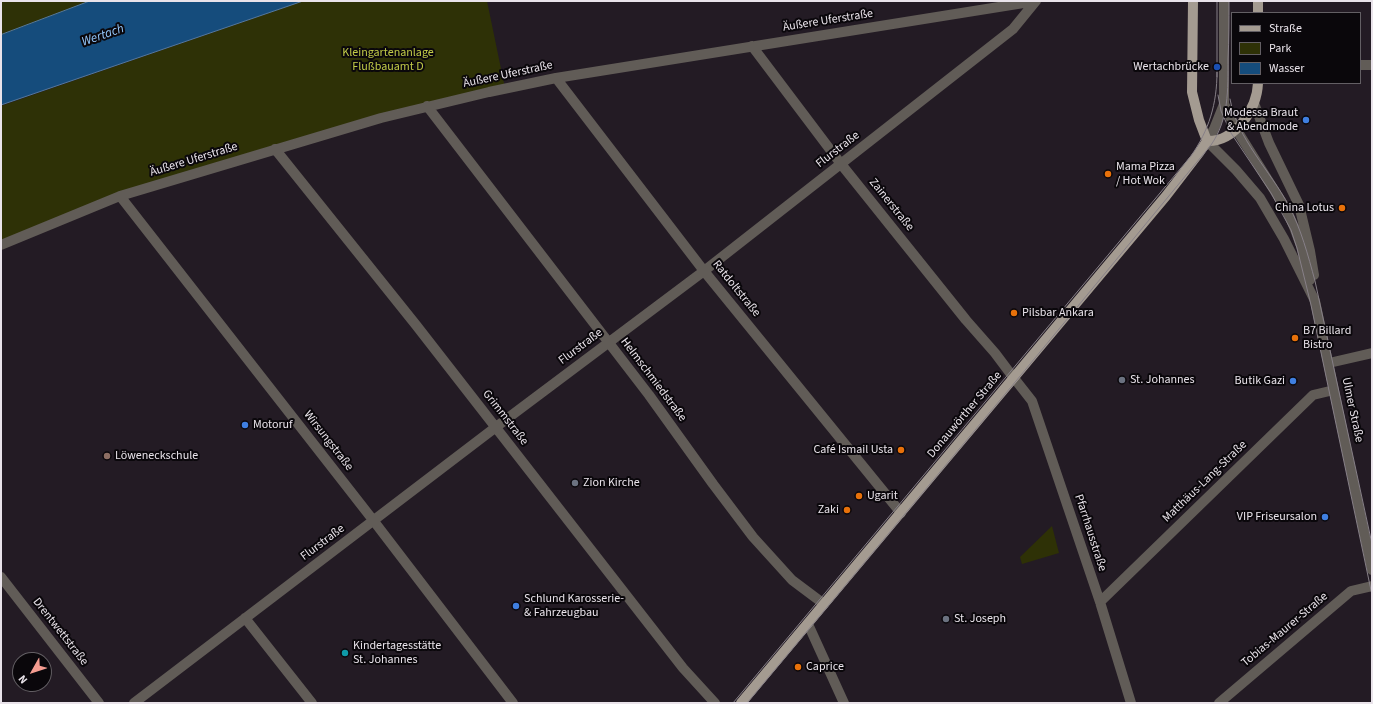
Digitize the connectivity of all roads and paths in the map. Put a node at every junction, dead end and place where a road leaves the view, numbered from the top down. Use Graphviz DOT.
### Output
graph roads {
  1 [pos="1036,1"];
  2 [pos="1193,1"];
  3 [pos="1224,1"];
  4 [pos="1258,1"];
  5 [pos="1258,12"];
  6 [pos="752,46"];
  7 [pos="1372,65"];
  8 [pos="1361,66"];
  9 [pos="556,78"];
  10 [pos="1258,84"];
  11 [pos="1254,103"];
  12 [pos="1224,104"];
  13 [pos="426,106"];
  14 [pos="1236,129"];
  15 [pos="1207,141"];
  16 [pos="274,149"];
  17 [pos="841,164"];
  18 [pos="120,196"];
  19 [pos="1,245"];
  20 [pos="704,271"];
  21 [pos="1315,301"];
  22 [pos="608,343"];
  23 [pos="1372,353"];
  24 [pos="1329,363"];
  25 [pos="1013,378"];
  26 [pos="1334,390"];
  27 [pos="496,427"];
  28 [pos="901,513"];
  29 [pos="373,520"];
  30 [pos="1369,540"];
  31 [pos="1372,570"];
  32 [pos="1,578"];
  33 [pos="1372,586"];
  34 [pos="1100,602"];
  35 [pos="824,604"];
  36 [pos="245,618"];
  37 [pos="808,624"];
  38 [pos="99,703"];
  39 [pos="134,703"];
  40 [pos="312,703"];
  41 [pos="513,703"];
  42 [pos="715,703"];
  43 [pos="741,703"];
  44 [pos="844,703"];
  45 [pos="1131,703"];
  46 [pos="1219,703"];
  1 -- 6 [label="street, Äußere Uferstraße"];
  1 -- 17 [label="street, Flurstraße"];
  2 -- 15 [label="main road"];
  3 -- 12 [label="street"];
  4 -- 5 [label="main road"];
  6 -- 9 [label="street, Äußere Uferstraße"];
  6 -- 17 [label="street, Zainerstraße"];
  7 -- 8 [label="street"];
  9 -- 13 [label="street, Äußere Uferstraße"];
  9 -- 20 [label="street, Ratdoltstraße"];
  10 -- 11 [label="main road"];
  11 -- 14 [label="main road"];
  11 -- 21 [label="street, Ulmer Straße"];
  12 -- 14 [label="street"];
  12 -- 15 [label="street"];
  13 -- 16 [label="street, Äußere Uferstraße"];
  13 -- 22 [label="street, Helmschmiedstraße"];
  14 -- 15 [label="main road"];
  14 -- 21 [label="street"];
  15 -- 21 [label="street, Ulmer Straße"];
  15 -- 25 [label="main road, Donauwörther Straße"];
  16 -- 18 [label="street, Äußere Uferstraße"];
  16 -- 27 [label="street, Grimmstraße"];
  17 -- 20 [label="street, Flurstraße"];
  17 -- 25 [label="street, Zainerstraße"];
  18 -- 19 [label="street, Äußere Uferstraße"];
  18 -- 29 [label="street, Wirsungstraße"];
  20 -- 22 [label="street, Flurstraße"];
  20 -- 28 [label="street, Ratdoltstraße"];
  21 -- 24 [label="street, Ulmer Straße"];
  22 -- 27 [label="street, Flurstraße"];
  22 -- 35 [label="street, Helmschmiedstraße"];
  23 -- 24 [label="street"];
  24 -- 26 [label="street, Ulmer Straße"];
  25 -- 28 [label="main road, Donauwörther Straße"];
  25 -- 34 [label="street, Pfarrhausstraße"];
  26 -- 30 [label="street, Ulmer Straße"];
  26 -- 34 [label="street, Matthäus-Lang-Straße"];
  27 -- 29 [label="street, Flurstraße"];
  27 -- 42 [label="street, Grimmstraße"];
  28 -- 35 [label="main road, Donauwörther Straße"];
  29 -- 36 [label="street, Flurstraße"];
  29 -- 41 [label="street, Wirsungstraße"];
  30 -- 31 [label="street, Ulmer Straße"];
  32 -- 38 [label="street, Drentwettstraße"];
  33 -- 46 [label="street, Tobias-Maurer-Straße"];
  34 -- 45 [label="street, Pfarrhausstraße"];
  35 -- 37 [label="main road, Donauwörther Straße"];
  36 -- 39 [label="street, Flurstraße"];
  36 -- 40 [label="street"];
  37 -- 43 [label="main road, Donauwörther Straße"];
  37 -- 44 [label="street"];
}
